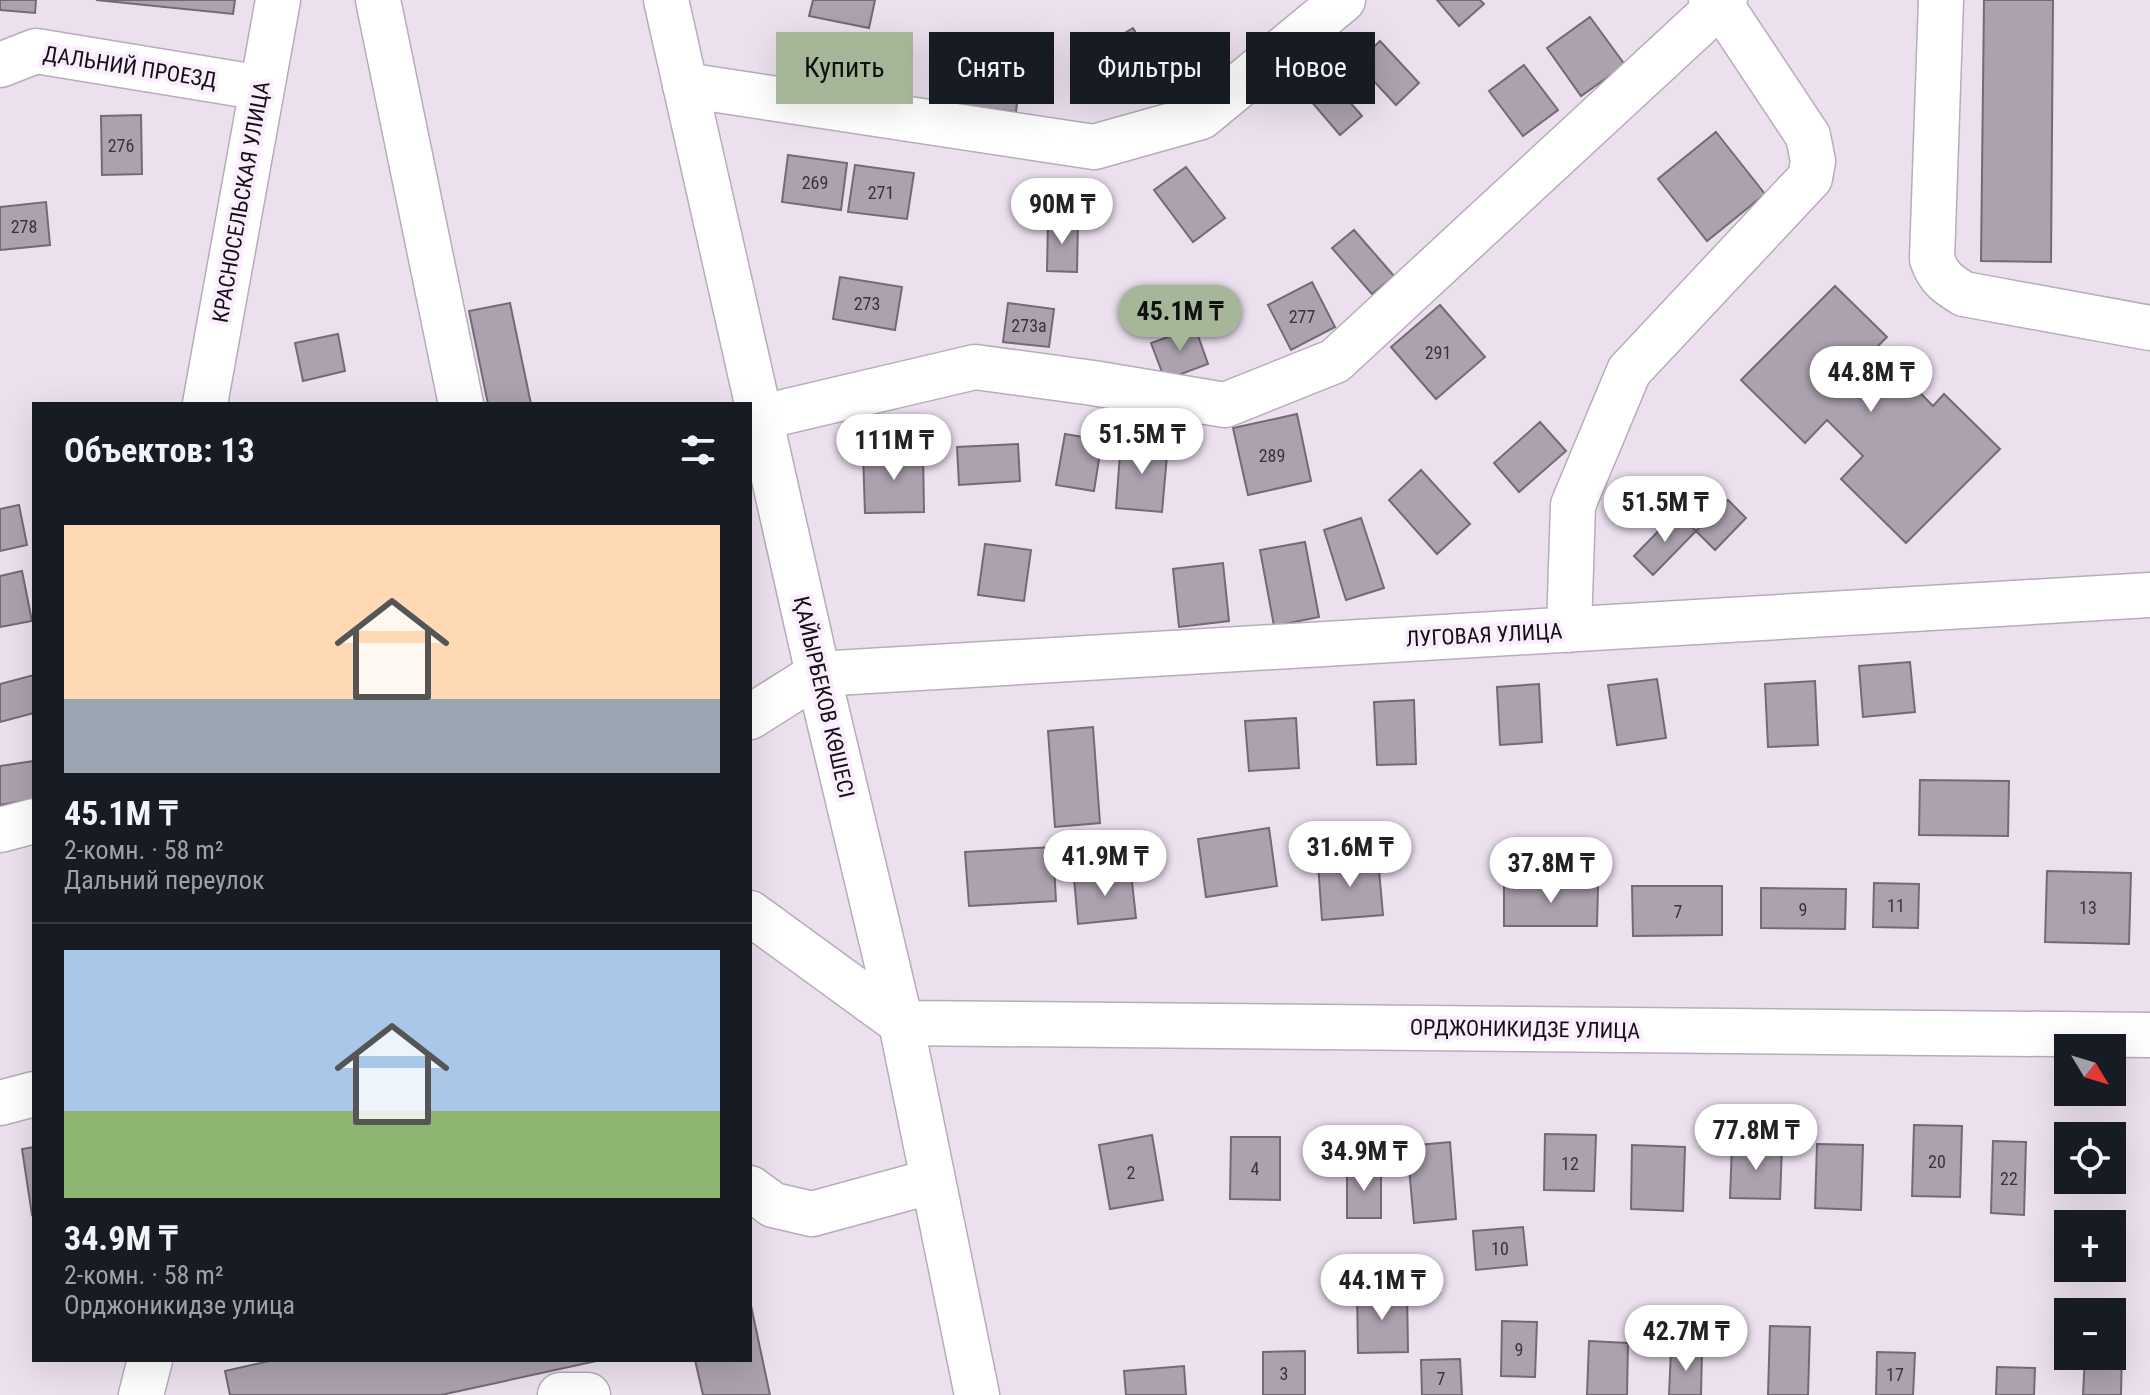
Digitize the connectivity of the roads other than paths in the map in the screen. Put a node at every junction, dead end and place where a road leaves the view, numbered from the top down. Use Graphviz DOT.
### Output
graph roads {
  1 [pos="278,0"];
  2 [pos="378,0"];
  3 [pos="666,0"];
  4 [pos="1343,0"];
  5 [pos="1941,0"];
  6 [pos="1719,1"];
  7 [pos="0,65"];
  8 [pos="685,85"];
  9 [pos="262,88"];
  10 [pos="2150,328"];
  11 [pos="205,402"];
  12 [pos="461,402"];
  13 [pos="751,402"];
  14 [pos="755,419"];
  15 [pos="2150,595"];
  16 [pos="1569,630"];
  17 [pos="818,674"];
  18 [pos="752,716"];
  19 [pos="32,822"];
  20 [pos="0,830"];
  21 [pos="752,914"];
  22 [pos="901,1023"];
  23 [pos="2150,1035"];
  24 [pos="32,1095"];
  25 [pos="0,1103"];
  26 [pos="933,1181"];
  27 [pos="758,1204"];
  28 [pos="149,1362"];
  29 [pos="141,1395"];
  30 [pos="560,1395"];
  31 [pos="588,1395"];
  32 [pos="977,1395"];
  1 -- 9 [label="street, КРАСНОСЕЛЬСКАЯ УЛИЦА"];
  2 -- 12 [label="street"];
  3 -- 8 [label="street, ҚАЙЫРБЕКОВ КӨШЕСІ"];
  4 -- 8 [label="street"];
  5 -- 10 [label="street"];
  6 -- 14 [label="street"];
  6 -- 16 [label="street"];
  7 -- 9 [label="street, ДАЛЬНИЙ ПРОЕЗД"];
  8 -- 13 [label="street, ҚАЙЫРБЕКОВ КӨШЕСІ"];
  9 -- 11 [label="street, КРАСНОСЕЛЬСКАЯ УЛИЦА"];
  14 -- 17 [label="street, ҚАЙЫРБЕКОВ КӨШЕСІ"];
  15 -- 16 [label="street, ЛУГОВАЯ УЛИЦА"];
  16 -- 17 [label="street, ЛУГОВАЯ УЛИЦА"];
  17 -- 18 [label="street"];
  17 -- 22 [label="street, ҚАЙЫРБЕКОВ КӨШЕСІ"];
  19 -- 20 [label="street"];
  21 -- 22 [label="street"];
  22 -- 23 [label="street, ОРДЖОНИКИДЗЕ УЛИЦА"];
  22 -- 26 [label="street, ҚАЙЫРБЕКОВ КӨШЕСІ"];
  24 -- 25 [label="street"];
  26 -- 27 [label="street"];
  26 -- 32 [label="street, ҚАЙЫРБЕКОВ КӨШЕСІ"];
  28 -- 29 [label="street"];
  30 -- 31 [label="street"];
}
